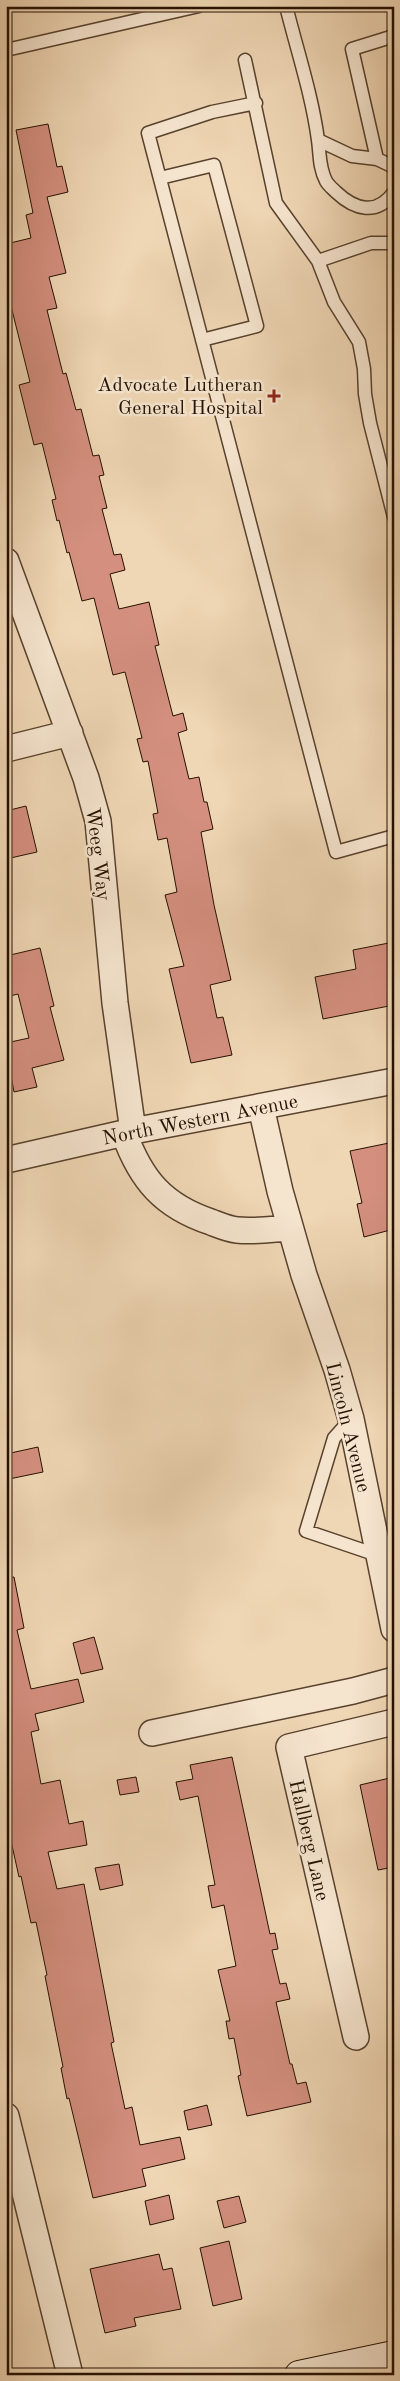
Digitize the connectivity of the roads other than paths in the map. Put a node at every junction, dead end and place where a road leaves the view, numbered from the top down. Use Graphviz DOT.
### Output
graph roads {
  1 [pos="199,6"];
  2 [pos="286,6"];
  3 [pos="394,36"];
  4 [pos="6,50"];
  5 [pos="245,60"];
  6 [pos="256,103"];
  7 [pos="318,140"];
  8 [pos="377,159"];
  9 [pos="394,167"];
  10 [pos="160,178"];
  11 [pos="394,192"];
  12 [pos="394,243"];
  13 [pos="318,261"];
  14 [pos="202,340"];
  15 [pos="394,517"];
  16 [pos="6,561"];
  17 [pos="70,733"];
  18 [pos="6,749"];
  19 [pos="394,836"];
  20 [pos="394,1082"];
  21 [pos="261,1107"];
  22 [pos="129,1132"];
  23 [pos="6,1160"];
  24 [pos="290,1228"];
  25 [pos="351,1419"];
  26 [pos="378,1556"];
  27 [pos="394,1629"];
  28 [pos="394,1680"];
  29 [pos="353,1691"];
  30 [pos="394,1722"];
  31 [pos="364,1729"];
  32 [pos="152,1733"];
  33 [pos="356,2037"];
  34 [pos="6,2116"];
  35 [pos="394,2356"];
  36 [pos="70,2375"];
  37 [pos="299,2375"];
  1 -- 4 [label="lane"];
  2 -- 7 [label="lane"];
  3 -- 8 [label="lane"];
  5 -- 6 [label="lane"];
  6 -- 10 [label="lane"];
  6 -- 13 [label="lane"];
  7 -- 8 [label="lane"];
  7 -- 11 [label="lane"];
  8 -- 9 [label="lane"];
  10 -- 14 [label="lane"];
  10 -- 14 [label="lane"];
  12 -- 13 [label="lane"];
  13 -- 15 [label="lane"];
  14 -- 19 [label="lane"];
  16 -- 17 [label="street, Weeg Way"];
  17 -- 18 [label="street"];
  17 -- 22 [label="street, Weeg Way"];
  20 -- 21 [label="street, North Western Avenue"];
  21 -- 22 [label="street, North Western Avenue"];
  21 -- 24 [label="street, Lincoln Avenue"];
  22 -- 23 [label="street, North Western Avenue"];
  22 -- 24 [label="street"];
  24 -- 25 [label="street, Lincoln Avenue"];
  25 -- 26 [label="street, Lincoln Avenue"];
  25 -- 26 [label="lane"];
  26 -- 27 [label="street, Lincoln Avenue"];
  28 -- 29 [label="street"];
  29 -- 31 [label="street"];
  29 -- 32 [label="street"];
  30 -- 31 [label="street, Hallberg Lane"];
  31 -- 33 [label="street, Hallberg Lane"];
  34 -- 36 [label="street"];
  35 -- 37 [label="main road"];
}
